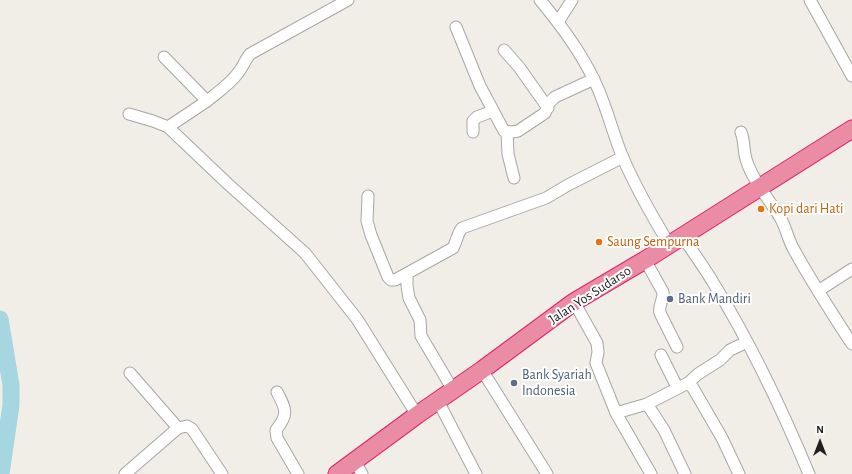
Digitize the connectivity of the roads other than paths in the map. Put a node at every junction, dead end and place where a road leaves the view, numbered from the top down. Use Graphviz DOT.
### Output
graph roads {
  1 [pos="348,0"];
  2 [pos="540,0"];
  3 [pos="572,0"];
  4 [pos="810,0"];
  5 [pos="558,22"];
  6 [pos="456,27"];
  7 [pos="504,50"];
  8 [pos="164,57"];
  9 [pos="852,76"];
  10 [pos="594,79"];
  11 [pos="207,101"];
  12 [pos="548,108"];
  13 [pos="493,111"];
  14 [pos="129,114"];
  15 [pos="168,127"];
  16 [pos="852,129"];
  17 [pos="474,132"];
  18 [pos="507,132"];
  19 [pos="741,132"];
  20 [pos="623,157"];
  21 [pos="514,178"];
  22 [pos="760,187"];
  23 [pos="368,196"];
  24 [pos="676,240"];
  25 [pos="645,260"];
  26 [pos="852,269"];
  27 [pos="407,274"];
  28 [pos="818,291"];
  29 [pos="574,302"];
  30 [pos="747,342"];
  31 [pos="852,344"];
  32 [pos="677,347"];
  33 [pos="661,354"];
  34 [pos="482,370"];
  35 [pos="130,373"];
  36 [pos="688,383"];
  37 [pos="677,388"];
  38 [pos="453,390"];
  39 [pos="277,392"];
  40 [pos="438,401"];
  41 [pos="647,404"];
  42 [pos="616,413"];
  43 [pos="417,415"];
  44 [pos="178,428"];
  45 [pos="358,468"];
  46 [pos="125,474"];
  47 [pos="221,474"];
  48 [pos="298,474"];
  49 [pos="336,474"];
  50 [pos="476,474"];
  51 [pos="547,474"];
  52 [pos="651,474"];
  53 [pos="685,474"];
  54 [pos="739,474"];
  55 [pos="808,474"];
  1 -- 11 [label="street"];
  2 -- 5 [label="street"];
  3 -- 5 [label="street"];
  4 -- 9 [label="street"];
  5 -- 10 [label="street"];
  6 -- 13 [label="street"];
  7 -- 12 [label="street"];
  8 -- 11 [label="street"];
  10 -- 12 [label="street"];
  10 -- 20 [label="street"];
  11 -- 15 [label="street"];
  12 -- 18 [label="street"];
  13 -- 17 [label="street"];
  13 -- 18 [label="street"];
  14 -- 15 [label="street"];
  15 -- 43 [label="street"];
  16 -- 22 [label="highway, Jalan Yos Sudarso"];
  18 -- 21 [label="street"];
  19 -- 22 [label="street"];
  20 -- 24 [label="street"];
  20 -- 27 [label="street"];
  22 -- 24 [label="highway, Jalan Yos Sudarso"];
  22 -- 28 [label="street"];
  23 -- 27 [label="street"];
  24 -- 25 [label="highway, Jalan Yos Sudarso"];
  24 -- 30 [label="street"];
  25 -- 29 [label="highway, Jalan Yos Sudarso"];
  25 -- 32 [label="street"];
  26 -- 28 [label="street"];
  27 -- 38 [label="street"];
  28 -- 31 [label="street"];
  29 -- 34 [label="highway, Jalan Yos Sudarso"];
  29 -- 42 [label="street"];
  30 -- 36 [label="street"];
  30 -- 55 [label="street"];
  33 -- 37 [label="street"];
  34 -- 38 [label="highway, Jalan Yos Sudarso"];
  34 -- 51 [label="street"];
  35 -- 44 [label="street"];
  36 -- 37 [label="street"];
  36 -- 54 [label="street"];
  37 -- 41 [label="street"];
  38 -- 40 [label="highway, Jalan Yos Sudarso"];
  39 -- 48 [label="street"];
  40 -- 43 [label="highway, Jalan Yos Sudarso"];
  40 -- 50 [label="street"];
  41 -- 42 [label="street"];
  41 -- 53 [label="street"];
  42 -- 52 [label="street"];
  43 -- 45 [label="highway, Jalan Yos Sudarso"];
  44 -- 46 [label="street"];
  44 -- 47 [label="street"];
  45 -- 49 [label="highway, Jalan Yos Sudarso"];
}
